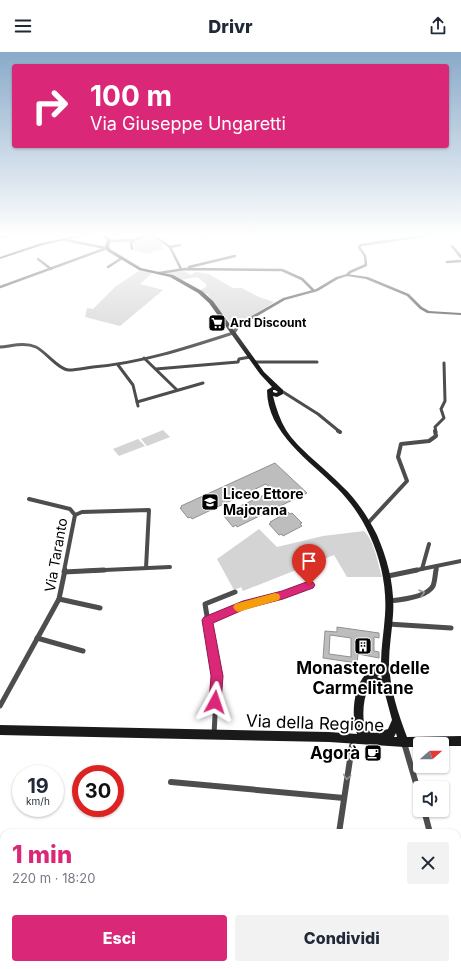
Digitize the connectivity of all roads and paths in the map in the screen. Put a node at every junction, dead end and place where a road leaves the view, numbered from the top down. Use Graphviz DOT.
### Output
graph roads {
  1 [pos="29,277"];
  2 [pos="172,277"];
  3 [pos="297,277"];
  4 [pos="341,277"];
  5 [pos="359,277"];
  6 [pos="0,287"];
  7 [pos="314,291"];
  8 [pos="461,314"];
  9 [pos="230,328"];
  10 [pos="0,347"];
  11 [pos="250,357"];
  12 [pos="144,358"];
  13 [pos="254,362"];
  14 [pos="317,362"];
  15 [pos="444,364"];
  16 [pos="118,365"];
  17 [pos="156,369"];
  18 [pos="262,373"];
  19 [pos="203,383"];
  20 [pos="177,390"];
  21 [pos="270,392"];
  22 [pos="279,392"];
  23 [pos="275,410"];
  24 [pos="340,432"];
  25 [pos="29,499"];
  26 [pos="75,515"];
  27 [pos="368,523"];
  28 [pos="429,544"];
  29 [pos="461,561"];
  30 [pos="437,566"];
  31 [pos="170,567"];
  32 [pos="146,568"];
  33 [pos="422,569"];
  34 [pos="64,572"];
  35 [pos="388,576"];
  36 [pos="309,585"];
  37 [pos="235,592"];
  38 [pos="59,599"];
  39 [pos="389,601"];
  40 [pos="100,608"];
  41 [pos="208,620"];
  42 [pos="388,624"];
  43 [pos="451,628"];
  44 [pos="37,638"];
  45 [pos="83,651"];
  46 [pos="385,665"];
  47 [pos="362,687"];
  48 [pos="388,688"];
  49 [pos="0,706"];
  50 [pos="396,721"];
  51 [pos="358,726"];
  52 [pos="0,730"];
  53 [pos="214,735"];
  54 [pos="329,737"];
  55 [pos="375,738"];
  56 [pos="353,739"];
  57 [pos="365,740"];
  58 [pos="385,741"];
  59 [pos="461,741"];
  60 [pos="404,742"];
  61 [pos="415,781"];
  62 [pos="171,782"];
  63 [pos="344,798"];
  64 [pos="426,817"];
  65 [pos="341,829"];
  66 [pos="429,829"];
  1 -- 6 [label="street"];
  2 -- 9 [label="main road"];
  3 -- 7 [label="street"];
  4 -- 7 [label="street"];
  5 -- 8 [label="street"];
  7 -- 9 [label="street"];
  9 -- 11 [label="main road"];
  9 -- 12 [label="street"];
  10 -- 16 [label="street"];
  11 -- 13 [label="main road"];
  11 -- 17 [label="street"];
  12 -- 16 [label="street"];
  12 -- 17 [label="street"];
  13 -- 14 [label="street"];
  13 -- 18 [label="main road"];
  15 -- 27 [label="street"];
  16 -- 20 [label="street"];
  17 -- 20 [label="street"];
  18 -- 21 [label="main road"];
  18 -- 22 [label="main road"];
  19 -- 20 [label="street"];
  21 -- 22 [label="main road"];
  21 -- 23 [label="main road"];
  22 -- 23 [label="main road"];
  22 -- 24 [label="street"];
  23 -- 27 [label="main road"];
  25 -- 26 [label="street, Via Taranto"];
  26 -- 32 [label="street"];
  26 -- 34 [label="street, Via Taranto"];
  27 -- 35 [label="main road"];
  28 -- 33 [label="street"];
  29 -- 30 [label="street"];
  30 -- 33 [label="street"];
  39 -- 30 [label="street, one-way"];
  31 -- 32 [label="street"];
  32 -- 34 [label="street"];
  33 -- 35 [label="street"];
  34 -- 38 [label="street, Via Taranto"];
  35 -- 39 [label="main road"];
  36 -- 41 [label="street"];
  37 -- 41 [label="street"];
  38 -- 40 [label="street"];
  38 -- 44 [label="street, Via Taranto"];
  39 -- 42 [label="main road"];
  41 -- 53 [label="street"];
  42 -- 43 [label="street"];
  42 -- 46 [label="main road"];
  44 -- 45 [label="street"];
  44 -- 49 [label="street, Via Taranto"];
  46 -- 47 [label="main road"];
  46 -- 48 [label="main road"];
  47 -- 48 [label="main road"];
  47 -- 51 [label="main road"];
  48 -- 50 [label="main road"];
  50 -- 55 [label="main road"];
  50 -- 60 [label="main road"];
  51 -- 54 [label="main road"];
  51 -- 55 [label="main road"];
  52 -- 53 [label="main road, Via della Regione"];
  53 -- 54 [label="main road, Via della Regione"];
  54 -- 56 [label="main road, Via della Regione"];
  55 -- 57 [label="main road"];
  55 -- 58 [label="main road"];
  56 -- 57 [label="main road, Via della Regione"];
  56 -- 63 [label="street, one-way"];
  57 -- 58 [label="main road, Via della Regione"];
  58 -- 60 [label="main road, Via della Regione"];
  59 -- 60 [label="main road, Via della Regione"];
  60 -- 61 [label="street"];
  62 -- 63 [label="street"];
  63 -- 65 [label="street"];
  64 -- 66 [label="street"];
}
